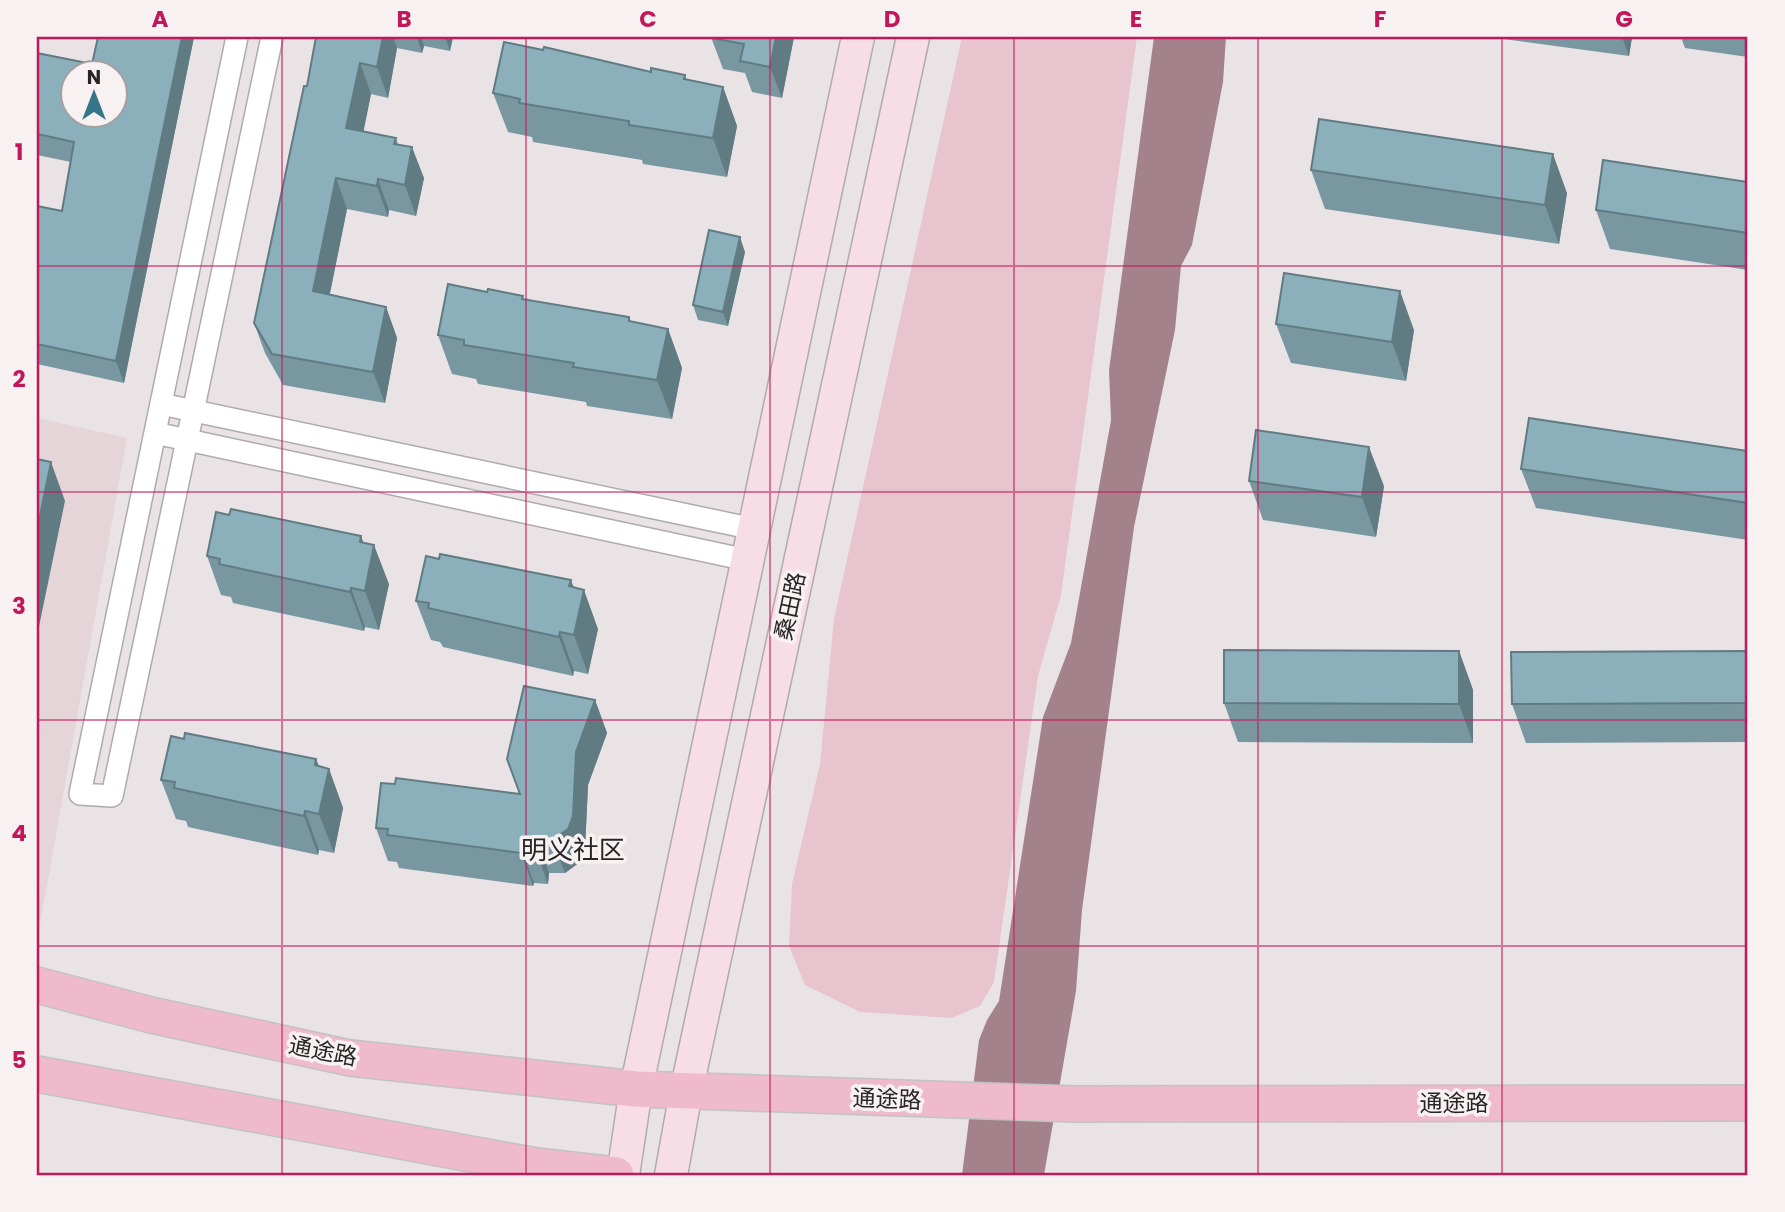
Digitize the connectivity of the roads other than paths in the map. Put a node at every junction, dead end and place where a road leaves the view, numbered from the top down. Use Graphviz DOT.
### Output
graph roads {
  1 [pos="237,37"];
  2 [pos="272,37"];
  3 [pos="858,37"];
  4 [pos="913,37"];
  5 [pos="161,404"];
  6 [pos="193,411"];
  7 [pos="155,433"];
  8 [pos="187,440"];
  9 [pos="754,529"];
  10 [pos="747,560"];
  11 [pos="37,985"];
  12 [pos="37,1074"];
  13 [pos="636,1089"];
  14 [pos="686,1092"];
  15 [pos="1748,1102"];
  16 [pos="616,1175"];
  17 [pos="623,1175"];
  18 [pos="671,1175"];
  1 -- 5 [label="street"];
  2 -- 6 [label="street"];
  3 -- 9 [label="main road"];
  4 -- 14 [label="main road, 桑田路"];
  5 -- 6 [label="street"];
  5 -- 7 [label="street"];
  6 -- 8 [label="street"];
  6 -- 9 [label="street"];
  7 -- 8 [label="street"];
  7 -- 8 [label="street"];
  8 -- 10 [label="street"];
  9 -- 10 [label="main road"];
  10 -- 13 [label="main road"];
  11 -- 13 [label="main road, 通途路"];
  12 -- 16 [label="main road"];
  13 -- 14 [label="main road, 通途路"];
  13 -- 17 [label="main road"];
  14 -- 15 [label="main road, 通途路"];
  14 -- 18 [label="main road, 桑田路"];
}
